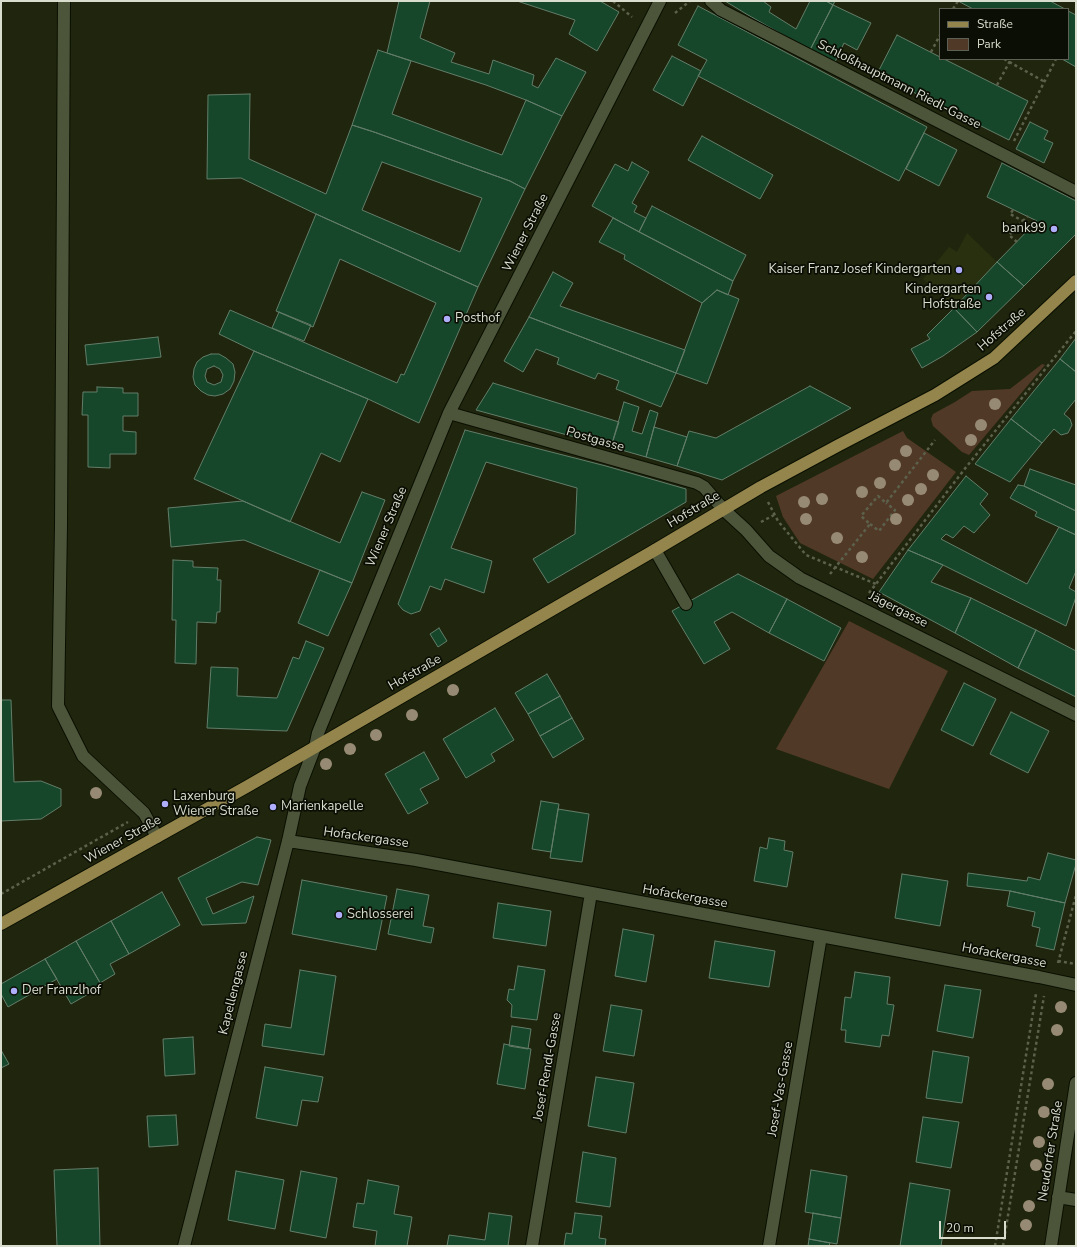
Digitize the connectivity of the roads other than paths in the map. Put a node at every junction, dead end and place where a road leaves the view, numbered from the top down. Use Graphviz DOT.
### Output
graph roads {
  1 [pos="64,1"];
  2 [pos="660,1"];
  3 [pos="711,1"];
  4 [pos="1076,192"];
  5 [pos="1076,281"];
  6 [pos="449,413"];
  7 [pos="723,509"];
  8 [pos="655,550"];
  9 [pos="686,604"];
  10 [pos="1076,715"];
  11 [pos="315,747"];
  12 [pos="157,837"];
  13 [pos="288,841"];
  14 [pos="591,894"];
  15 [pos="1,924"];
  16 [pos="821,936"];
  17 [pos="1076,985"];
  18 [pos="1076,1083"];
  19 [pos="1058,1198"];
  20 [pos="1076,1200"];
  21 [pos="186,1246"];
  22 [pos="532,1246"];
  23 [pos="769,1246"];
  24 [pos="1051,1246"];
  1 -- 12 [label="street"];
  2 -- 6 [label="street, Wiener Straße"];
  3 -- 4 [label="street, Schloßhauptmann Riedl-Gasse"];
  5 -- 7 [label="main road, Hofstraße"];
  6 -- 7 [label="street, Postgasse"];
  6 -- 11 [label="street, Wiener Straße"];
  7 -- 8 [label="main road, Hofstraße"];
  7 -- 10 [label="street, Jägergasse"];
  8 -- 9 [label="street"];
  8 -- 11 [label="main road, Hofstraße"];
  11 -- 12 [label="main road, Wiener Straße"];
  11 -- 13 [label="street, Kapellengasse"];
  12 -- 15 [label="main road, Wiener Straße"];
  13 -- 14 [label="street, Hofackergasse"];
  13 -- 21 [label="street, Kapellengasse"];
  14 -- 16 [label="street, Hofackergasse"];
  14 -- 22 [label="street, Josef-Rendl-Gasse"];
  16 -- 17 [label="street, Hofackergasse"];
  16 -- 23 [label="street, Josef-Vas-Gasse"];
  18 -- 19 [label="street, Neudorfer Straße"];
  19 -- 20 [label="street"];
  19 -- 24 [label="street, Neudorfer Straße"];
}
